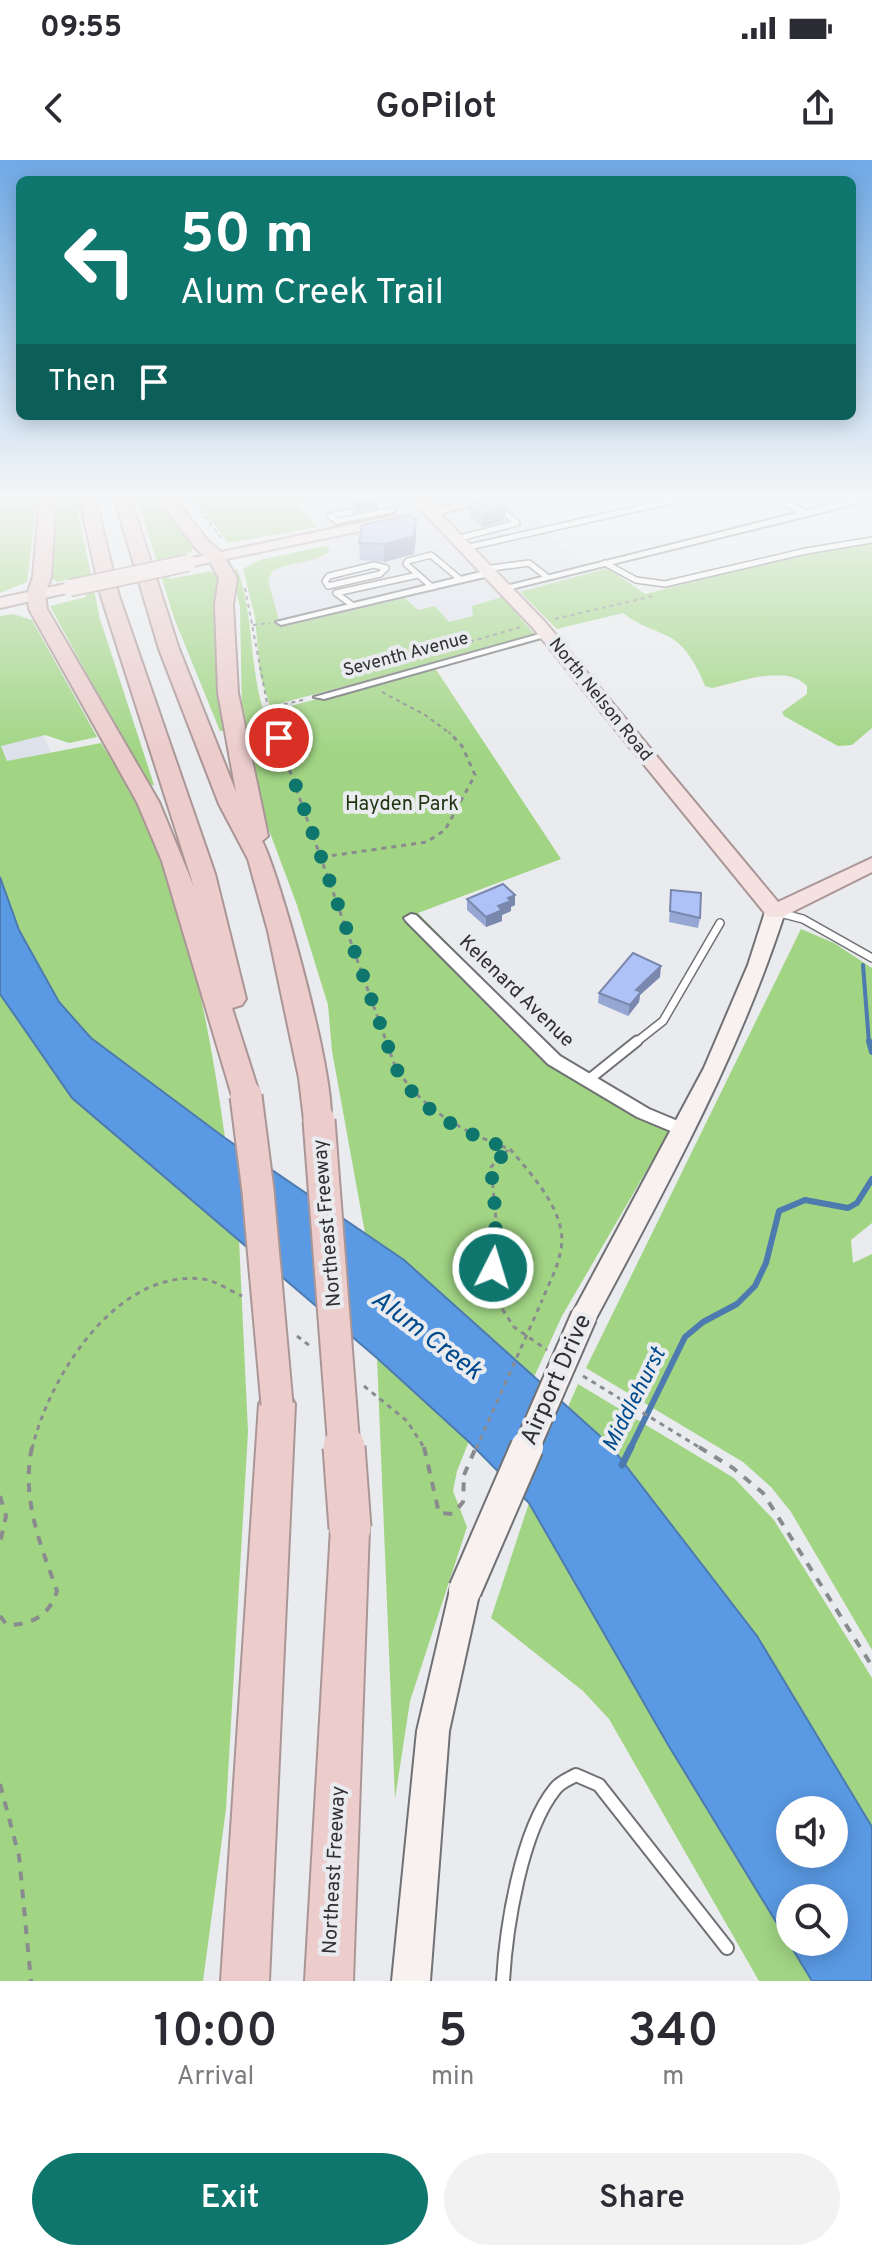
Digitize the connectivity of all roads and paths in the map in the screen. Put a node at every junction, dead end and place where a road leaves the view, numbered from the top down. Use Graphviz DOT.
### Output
graph roads {
  1 [pos="40,582"];
  2 [pos="98,582"];
  3 [pos="107,582"];
  4 [pos="147,582"];
  5 [pos="227,582"];
  6 [pos="239,582"];
  7 [pos="326,582"];
  8 [pos="345,582"];
  9 [pos="386,582"];
  10 [pos="426,582"];
  11 [pos="453,582"];
  12 [pos="497,582"];
  13 [pos="527,582"];
  14 [pos="650,582"];
  15 [pos="674,582"];
  16 [pos="328,586"];
  17 [pos="432,587"];
  18 [pos="503,588"];
  19 [pos="336,593"];
  20 [pos="36,595"];
  21 [pos="654,595"];
  22 [pos="2,602"];
  23 [pos="352,605"];
  24 [pos="281,622"];
  25 [pos="543,629"];
  26 [pos="412,660"];
  27 [pos="369,683"];
  28 [pos="320,697"];
  29 [pos="268,708"];
  30 [pos="322,857"];
  31 [pos="260,859"];
  32 [pos="872,864"];
  33 [pos="775,912"];
  34 [pos="411,918"];
  35 [pos="720,923"];
  36 [pos="872,958"];
  37 [pos="586,1082"];
  38 [pos="246,1096"];
  39 [pos="684,1130"];
  40 [pos="509,1149"];
  41 [pos="248,1300"];
  42 [pos="285,1327"];
  43 [pos="551,1353"];
  44 [pos="322,1354"];
  45 [pos="575,1370"];
  46 [pos="359,1381"];
  47 [pos="0,1496"];
  48 [pos="0,1543"];
  49 [pos="0,1616"];
  50 [pos="872,1666"];
  51 [pos="0,1784"];
  52 [pos="727,1948"];
  53 [pos="31,1981"];
  54 [pos="245,1981"];
  55 [pos="329,1981"];
  56 [pos="411,1981"];
  57 [pos="503,1981"];
  1 -- 20 [label="highway"];
  2 -- 20 [label="main road, bridge"];
  3 -- 38 [label="highway"];
  4 -- 31 [label="highway, Northeast Freeway"];
  5 -- 31 [label="highway"];
  6 -- 29 [label="path"];
  7 -- 16 [label="lane"];
  8 -- 16 [label="lane"];
  9 -- 19 [label="lane"];
  10 -- 17 [label="lane"];
  11 -- 17 [label="street"];
  12 -- 18 [label="main road, North Nelson Road"];
  13 -- 18 [label="street"];
  14 -- 15 [label="lane"];
  16 -- 19 [label="lane"];
  17 -- 23 [label="street"];
  18 -- 25 [label="main road, North Nelson Road"];
  19 -- 23 [label="lane"];
  20 -- 22 [label="main road"];
  20 -- 38 [label="highway"];
  21 -- 25 [label="path"];
  23 -- 24 [label="street"];
  25 -- 26 [label="path"];
  25 -- 27 [label="street, Seventh Avenue"];
  25 -- 33 [label="main road, North Nelson Road"];
  27 -- 28 [label="street, Seventh Avenue"];
  27 -- 30 [label="path"];
  28 -- 29 [label="path"];
  29 -- 30 [label="path"];
  30 -- 40 [label="path"];
  31 -- 55 [label="highway, Northeast Freeway, bridge"];
  32 -- 33 [label="main road"];
  33 -- 36 [label="lane"];
  33 -- 39 [label="main road, Airport Drive"];
  34 -- 37 [label="street, Kelenard Avenue"];
  35 -- 37 [label="lane"];
  37 -- 39 [label="street, Kelenard Avenue"];
  38 -- 54 [label="highway, bridge"];
  39 -- 56 [label="main road, Airport Drive, bridge"];
  40 -- 43 [label="path"];
  40 -- 46 [label="path, bridge"];
  41 -- 49 [label="path"];
  42 -- 44 [label="path"];
  45 -- 50 [label="path"];
  47 -- 48 [label="path"];
  51 -- 53 [label="path"];
  52 -- 57 [label="lane"];
}
